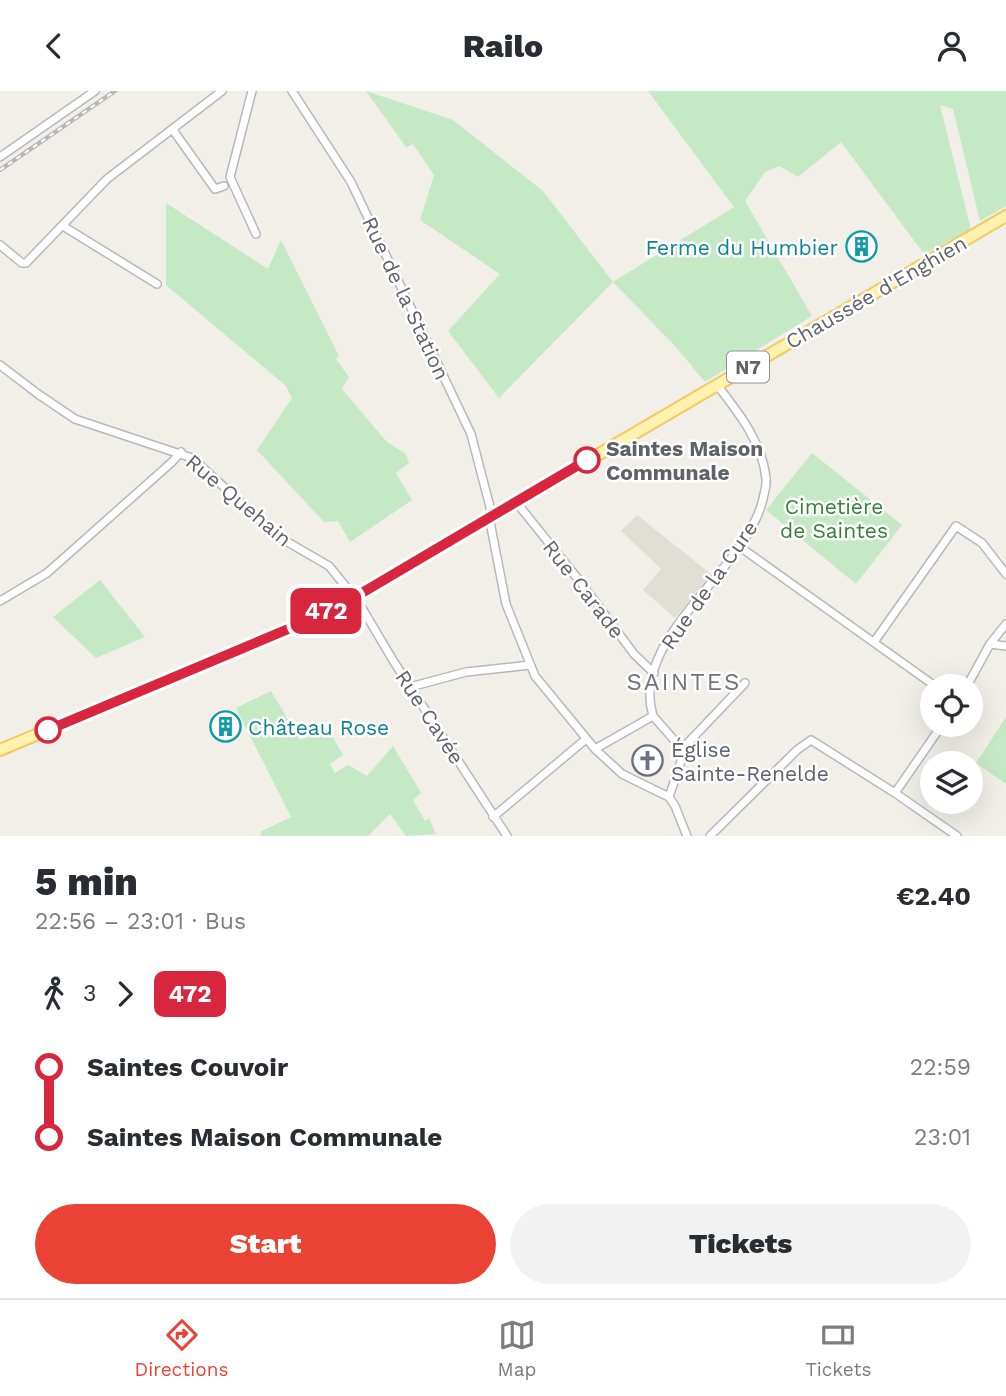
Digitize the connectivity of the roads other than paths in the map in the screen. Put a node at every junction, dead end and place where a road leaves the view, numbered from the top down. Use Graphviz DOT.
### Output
graph roads {
  1 [pos="95,91"];
  2 [pos="222,91"];
  3 [pos="252,91"];
  4 [pos="292,91"];
  5 [pos="173,130"];
  6 [pos="0,156"];
  7 [pos="224,186"];
  8 [pos="1006,216"];
  9 [pos="63,226"];
  10 [pos="256,233"];
  11 [pos="0,245"];
  12 [pos="157,284"];
  13 [pos="0,365"];
  14 [pos="717,385"];
  15 [pos="181,452"];
  16 [pos="516,502"];
  17 [pos="489,518"];
  18 [pos="740,547"];
  19 [pos="1006,574"];
  20 [pos="355,597"];
  21 [pos="0,601"];
  22 [pos="1006,624"];
  23 [pos="874,642"];
  24 [pos="990,644"];
  25 [pos="1006,646"];
  26 [pos="530,665"];
  27 [pos="654,673"];
  28 [pos="974,674"];
  29 [pos="920,676"];
  30 [pos="745,683"];
  31 [pos="410,687"];
  32 [pos="653,716"];
  33 [pos="934,737"];
  34 [pos="586,740"];
  35 [pos="595,749"];
  36 [pos="682,749"];
  37 [pos="0,750"];
  38 [pos="895,793"];
  39 [pos="668,797"];
  40 [pos="493,817"];
  41 [pos="508,836"];
  42 [pos="687,836"];
  43 [pos="710,836"];
  44 [pos="957,836"];
  1 -- 6 [label="street"];
  2 -- 5 [label="street"];
  3 -- 10 [label="street"];
  4 -- 17 [label="street, Rue de la Station"];
  5 -- 7 [label="street"];
  5 -- 9 [label="street"];
  8 -- 14 [label="main road, Chaussée d'Enghien / N7"];
  9 -- 11 [label="street"];
  9 -- 12 [label="street"];
  13 -- 15 [label="street, Rue Quehain"];
  14 -- 16 [label="main road, Chaussée d'Enghien / N7"];
  14 -- 18 [label="street, Rue de la Cure"];
  15 -- 20 [label="street, Rue Quehain"];
  15 -- 21 [label="street"];
  16 -- 17 [label="main road, Chaussée d'Enghien / N7"];
  16 -- 27 [label="street, Rue Carade"];
  17 -- 20 [label="main road, Chaussée d'Enghien / N7"];
  17 -- 26 [label="street, Rue de la Station"];
  18 -- 23 [label="street"];
  18 -- 27 [label="street, Rue de la Cure"];
  19 -- 23 [label="street"];
  20 -- 31 [label="street, Rue Cavée"];
  20 -- 37 [label="main road, Chaussée d'Enghien / N7"];
  22 -- 24 [label="street"];
  23 -- 29 [label="street"];
  24 -- 25 [label="street"];
  24 -- 28 [label="street"];
  26 -- 31 [label="street"];
  26 -- 34 [label="street, Rue de la Station"];
  27 -- 32 [label="street, Rue de la Cure"];
  30 -- 36 [label="street"];
  31 -- 40 [label="street, Rue Cavée"];
  32 -- 35 [label="street"];
  32 -- 36 [label="street"];
  33 -- 38 [label="street"];
  34 -- 35 [label="street, Rue de la Station"];
  34 -- 40 [label="street"];
  35 -- 39 [label="street, Rue de la Station"];
  36 -- 39 [label="street"];
  38 -- 43 [label="street"];
  38 -- 44 [label="street"];
  39 -- 42 [label="street"];
  40 -- 41 [label="street, Rue Cavée"];
}
